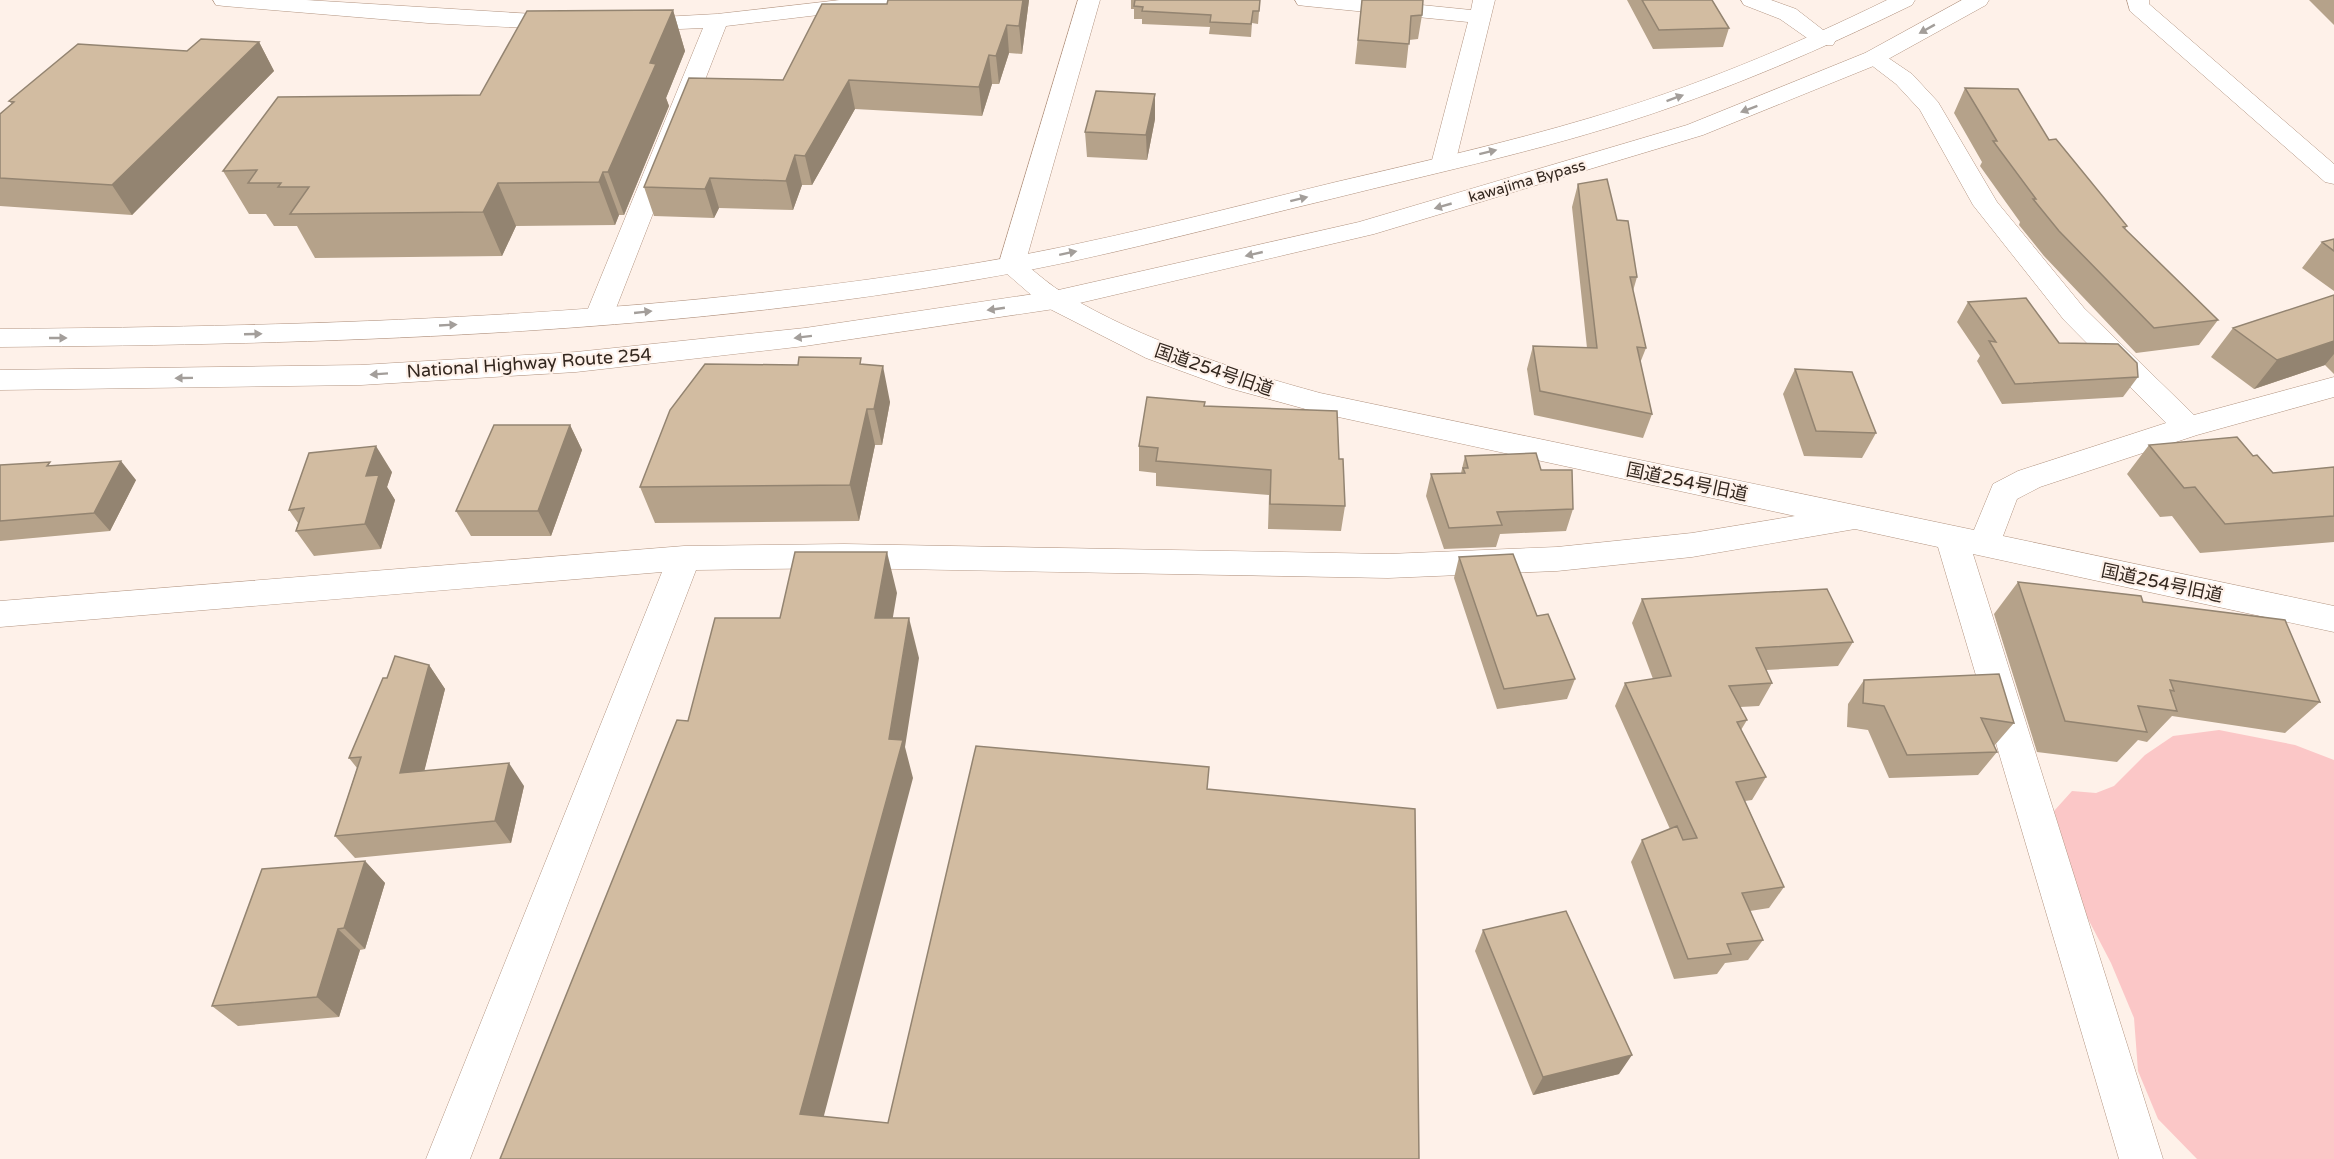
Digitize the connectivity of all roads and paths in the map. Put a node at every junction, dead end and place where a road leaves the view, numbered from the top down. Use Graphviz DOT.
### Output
graph roads {
  1 [pos="224,0"];
  2 [pos="894,0"];
  3 [pos="1089,0"];
  4 [pos="1306,0"];
  5 [pos="1752,0"];
  6 [pos="1810,0"];
  7 [pos="1904,0"];
  8 [pos="1977,0"];
  9 [pos="2138,0"];
  10 [pos="386,6"];
  11 [pos="1481,8"];
  12 [pos="1788,14"];
  13 [pos="717,21"];
  14 [pos="1825,40"];
  15 [pos="1874,58"];
  16 [pos="1443,164"];
  17 [pos="2334,177"];
  18 [pos="1011,266"];
  19 [pos="1054,300"];
  20 [pos="599,316"];
  21 [pos="0,338"];
  22 [pos="0,380"];
  23 [pos="2334,387"];
  24 [pos="2188,427"];
  25 [pos="1851,518"];
  26 [pos="1968,542"];
  27 [pos="684,558"];
  28 [pos="0,614"];
  29 [pos="2334,619"];
  30 [pos="448,1159"];
  31 [pos="2141,1159"];
  1 -- 10 [label="main road"];
  2 -- 13 [label="main road"];
  3 -- 18 [label="main road"];
  4 -- 11 [label="main road"];
  5 -- 12 [label="main road"];
  6 -- 12 [label="main road"];
  7 -- 14 [label="main road, kawajima Bypass"];
  8 -- 15 [label="main road, kawajima Bypass, one-way"];
  9 -- 17 [label="main road"];
  10 -- 13 [label="main road"];
  11 -- 16 [label="main road"];
  12 -- 14 [label="main road"];
  13 -- 20 [label="main road"];
  16 -- 14 [label="main road, kawajima Bypass, one-way"];
  15 -- 19 [label="main road, kawajima Bypass, one-way"];
  15 -- 24 [label="main road"];
  18 -- 16 [label="main road, kawajima Bypass, one-way"];
  18 -- 19 [label="main road, 国道254号旧道"];
  20 -- 18 [label="main road, one-way"];
  19 -- 22 [label="main road, National Highway Route 254, one-way"];
  19 -- 25 [label="main road, 国道254号旧道"];
  21 -- 20 [label="main road, one-way"];
  23 -- 24 [label="main road"];
  24 -- 26 [label="main road"];
  25 -- 26 [label="main road, 国道254号旧道"];
  25 -- 27 [label="main road"];
  26 -- 29 [label="main road, 国道254号旧道"];
  26 -- 31 [label="main road"];
  27 -- 28 [label="main road"];
  27 -- 30 [label="main road"];
}
